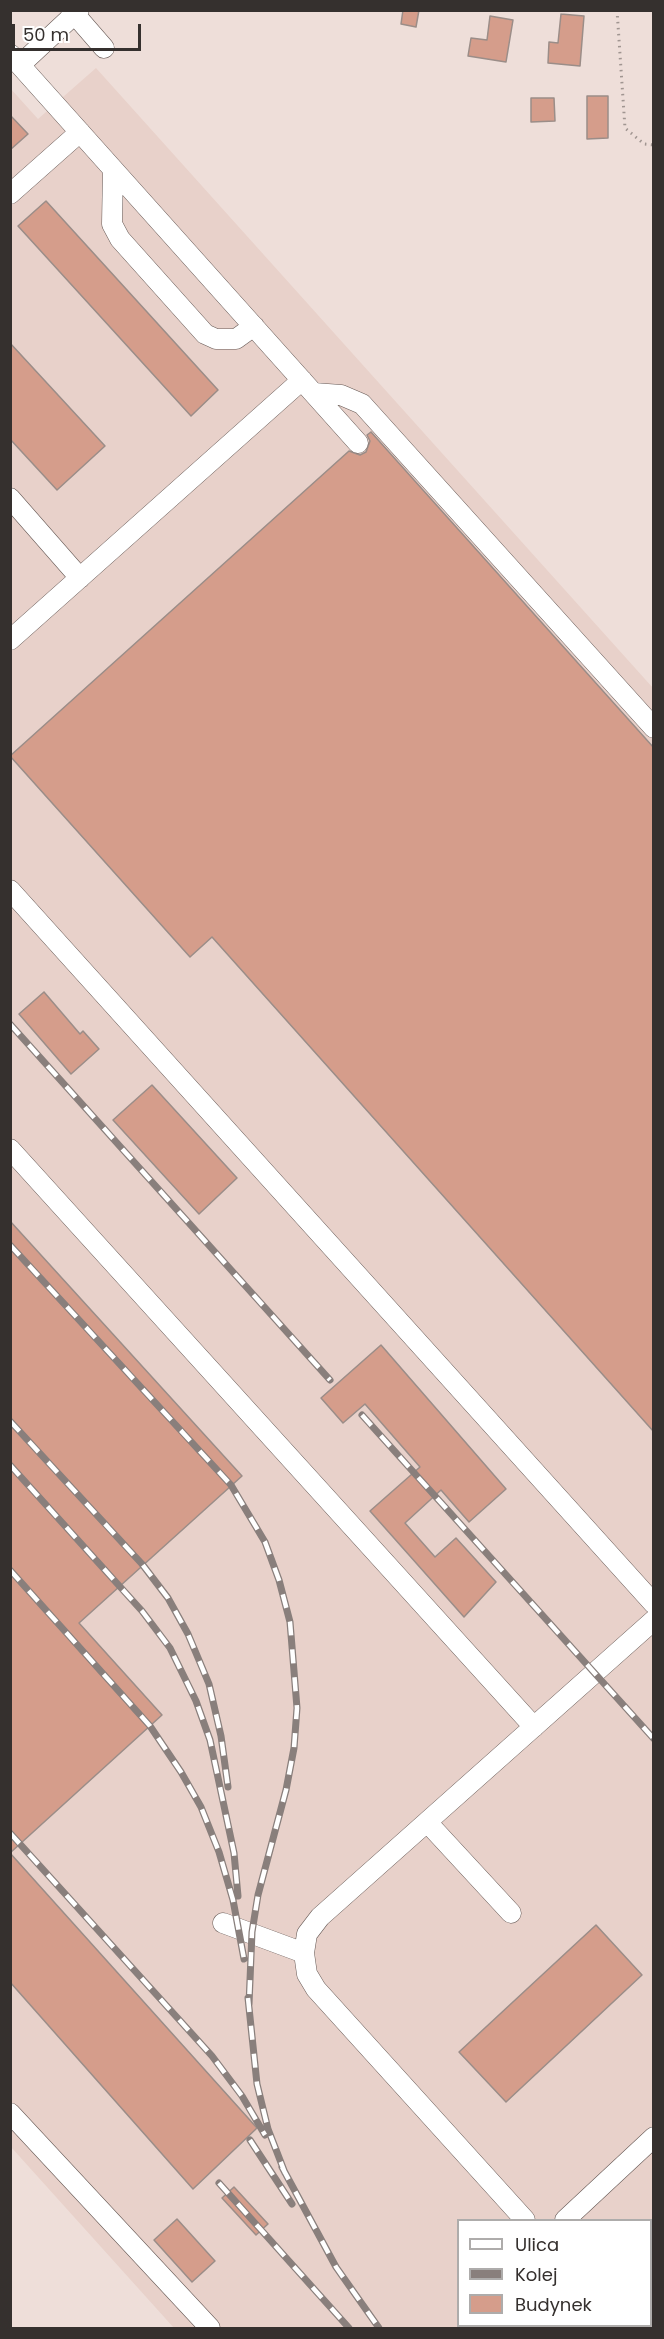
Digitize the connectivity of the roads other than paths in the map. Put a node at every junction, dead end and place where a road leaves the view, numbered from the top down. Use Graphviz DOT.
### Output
graph roads {
  1 [pos="75,12"];
  2 [pos="104,48"];
  3 [pos="15,60"];
  4 [pos="80,132"];
  5 [pos="113,170"];
  6 [pos="10,194"];
  7 [pos="254,326"];
  8 [pos="308,387"];
  9 [pos="358,443"];
  10 [pos="10,498"];
  11 [pos="80,578"];
  12 [pos="10,640"];
  13 [pos="654,728"];
  14 [pos="10,890"];
  15 [pos="10,1149"];
  16 [pos="654,1604"];
  17 [pos="654,1620"];
  18 [pos="534,1727"];
  19 [pos="428,1822"];
  20 [pos="511,1913"];
  21 [pos="223,1923"];
  22 [pos="304,1953"];
  23 [pos="10,2113"];
  24 [pos="654,2137"];
  25 [pos="524,2219"];
  26 [pos="566,2219"];
  27 [pos="210,2328"];
  1 -- 2 [label="lane"];
  1 -- 3 [label="lane"];
  3 -- 4 [label="lane"];
  4 -- 5 [label="lane"];
  4 -- 6 [label="lane"];
  5 -- 7 [label="lane"];
  5 -- 7 [label="lane"];
  7 -- 8 [label="lane"];
  8 -- 9 [label="lane"];
  8 -- 11 [label="lane"];
  8 -- 13 [label="lane"];
  10 -- 11 [label="lane"];
  11 -- 12 [label="lane"];
  14 -- 16 [label="lane"];
  15 -- 18 [label="lane"];
  17 -- 18 [label="lane"];
  18 -- 19 [label="lane"];
  19 -- 20 [label="lane"];
  19 -- 22 [label="lane"];
  21 -- 22 [label="lane"];
  22 -- 25 [label="lane"];
  23 -- 27 [label="lane"];
  24 -- 26 [label="lane"];
}
